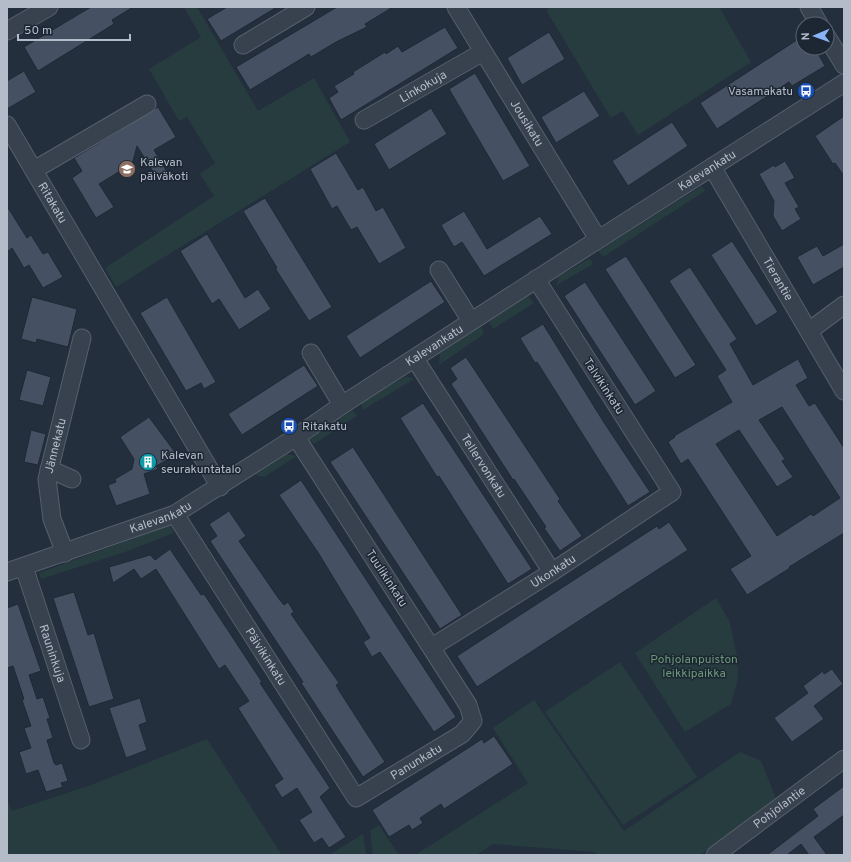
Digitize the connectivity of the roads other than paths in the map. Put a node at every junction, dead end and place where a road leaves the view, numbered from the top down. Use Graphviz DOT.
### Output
graph roads {
  1 [pos="49,7"];
  2 [pos="306,7"];
  3 [pos="456,7"];
  4 [pos="809,7"];
  5 [pos="814,16"];
  6 [pos="7,31"];
  7 [pos="243,45"];
  8 [pos="835,51"];
  9 [pos="483,52"];
  10 [pos="844,66"];
  11 [pos="844,83"];
  12 [pos="147,104"];
  13 [pos="364,120"];
  14 [pos="7,125"];
  15 [pos="712,167"];
  16 [pos="34,170"];
  17 [pos="598,240"];
  18 [pos="440,270"];
  19 [pos="536,279"];
  20 [pos="844,305"];
  21 [pos="471,321"];
  22 [pos="809,331"];
  23 [pos="82,338"];
  24 [pos="311,353"];
  25 [pos="415,358"];
  26 [pos="844,391"];
  27 [pos="342,405"];
  28 [pos="296,437"];
  29 [pos="49,469"];
  30 [pos="72,479"];
  31 [pos="220,486"];
  32 [pos="672,492"];
  33 [pos="175,514"];
  34 [pos="65,553"];
  35 [pos="24,566"];
  36 [pos="7,572"];
  37 [pos="552,572"];
  38 [pos="432,647"];
  39 [pos="473,721"];
  40 [pos="81,740"];
  41 [pos="844,759"];
  42 [pos="356,798"];
  43 [pos="715,855"];
  1 -- 6 [label="street"];
  2 -- 7 [label="street"];
  3 -- 9 [label="street, Jousikatu"];
  4 -- 5 [label="street"];
  8 -- 10 [label="street"];
  9 -- 13 [label="street, Linkokuja"];
  9 -- 17 [label="street, Jousikatu"];
  11 -- 15 [label="street, Kalevankatu"];
  12 -- 16 [label="street"];
  14 -- 16 [label="street, Ritakatu"];
  15 -- 17 [label="street, Kalevankatu"];
  15 -- 22 [label="street, Tierantie"];
  16 -- 31 [label="street, Ritakatu"];
  17 -- 19 [label="street, Kalevankatu"];
  18 -- 21 [label="street"];
  19 -- 21 [label="street, Kalevankatu"];
  19 -- 32 [label="street, Talvikinkatu"];
  20 -- 22 [label="street"];
  21 -- 25 [label="street, Kalevankatu"];
  22 -- 26 [label="street, Tierantie"];
  23 -- 29 [label="street, Jännekatu"];
  24 -- 27 [label="street"];
  25 -- 27 [label="street, Kalevankatu"];
  25 -- 37 [label="street, Tellervonkatu"];
  27 -- 28 [label="street, Kalevankatu"];
  28 -- 31 [label="street, Kalevankatu"];
  28 -- 38 [label="street, Tuulikinkatu"];
  29 -- 30 [label="street"];
  29 -- 34 [label="street, Jännekatu"];
  31 -- 33 [label="street, Kalevankatu"];
  32 -- 37 [label="street, Ukonkatu"];
  33 -- 34 [label="street, Kalevankatu"];
  33 -- 42 [label="street, Päivikinkatu"];
  34 -- 35 [label="street, Kalevankatu"];
  35 -- 36 [label="street, Kalevankatu"];
  35 -- 40 [label="street, Rauninkuja"];
  37 -- 38 [label="street, Ukonkatu"];
  38 -- 39 [label="street, Tuulikinkatu"];
  39 -- 42 [label="street, Panunkatu"];
  41 -- 43 [label="street, Pohjolantie"];
}
